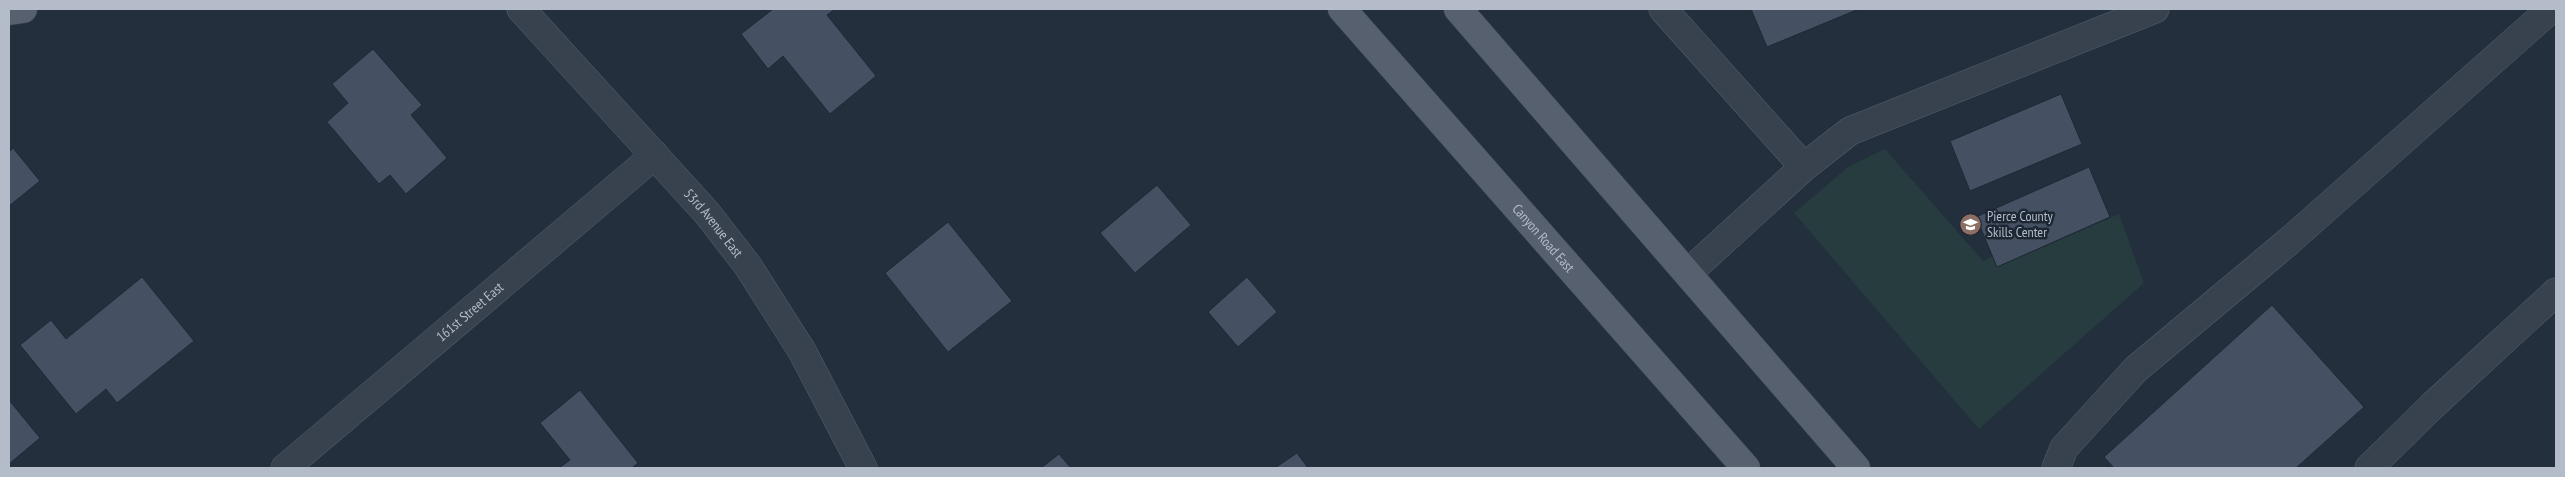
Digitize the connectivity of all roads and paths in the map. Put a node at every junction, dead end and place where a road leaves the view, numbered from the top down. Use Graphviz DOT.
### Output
graph roads {
  1 [pos="23,9"];
  2 [pos="522,9"];
  3 [pos="1342,9"];
  4 [pos="1458,9"];
  5 [pos="1663,9"];
  6 [pos="2155,9"];
  7 [pos="2551,9"];
  8 [pos="9,10"];
  9 [pos="655,155"];
  10 [pos="1804,167"];
  11 [pos="1688,273"];
  12 [pos="2556,292"];
  13 [pos="285,468"];
  14 [pos="862,468"];
  15 [pos="1746,468"];
  16 [pos="1856,468"];
  17 [pos="2056,468"];
  18 [pos="2369,468"];
  1 -- 8 [label="main road"];
  2 -- 9 [label="street, 53rd Avenue East"];
  3 -- 15 [label="main road, Canyon Road East"];
  4 -- 11 [label="main road"];
  5 -- 10 [label="street"];
  6 -- 10 [label="street"];
  7 -- 17 [label="street"];
  9 -- 13 [label="street, 161st Street East"];
  9 -- 14 [label="street, 53rd Avenue East"];
  10 -- 11 [label="street"];
  11 -- 16 [label="main road"];
  12 -- 18 [label="street"];
}
